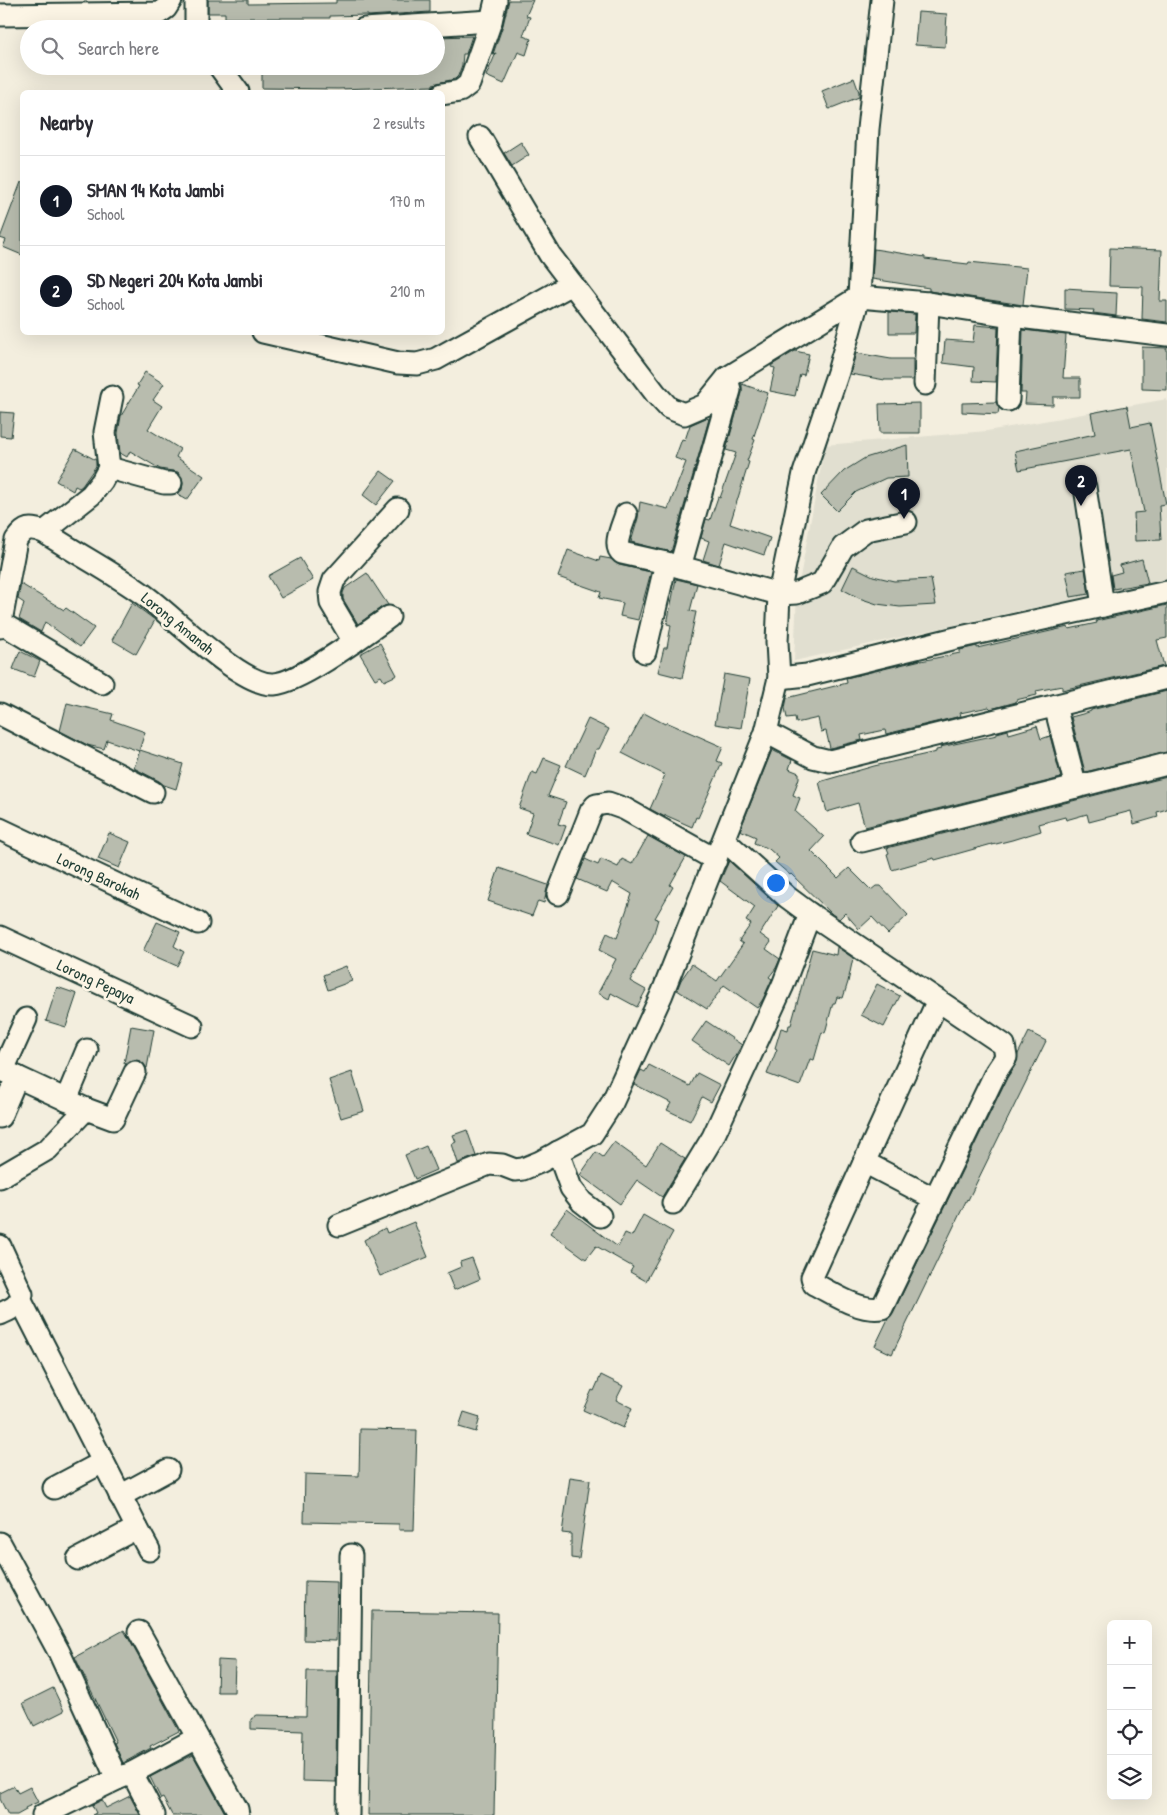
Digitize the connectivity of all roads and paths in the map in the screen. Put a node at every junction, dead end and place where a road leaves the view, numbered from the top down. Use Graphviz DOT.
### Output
graph roads {
  1 [pos="171,0"];
  2 [pos="196,0"];
  3 [pos="496,0"];
  4 [pos="882,0"];
  5 [pos="0,14"];
  6 [pos="196,20"];
  7 [pos="491,20"];
  8 [pos="445,23"];
  9 [pos="226,75"];
  10 [pos="237,90"];
  11 [pos="445,94"];
  12 [pos="480,137"];
  13 [pos="572,284"];
  14 [pos="859,297"];
  15 [pos="928,303"];
  16 [pos="1011,316"];
  17 [pos="276,335"];
  18 [pos="1167,335"];
  19 [pos="727,378"];
  20 [pos="925,384"];
  21 [pos="112,397"];
  22 [pos="1008,400"];
  23 [pos="109,468"];
  24 [pos="171,483"];
  25 [pos="1085,486"];
  26 [pos="398,508"];
  27 [pos="626,514"];
  28 [pos="906,522"];
  29 [pos="44,532"];
  30 [pos="673,565"];
  31 [pos="3,591"];
  32 [pos="1167,592"];
  33 [pos="779,594"];
  34 [pos="1103,606"];
  35 [pos="389,617"];
  36 [pos="0,625"];
  37 [pos="354,642"];
  38 [pos="646,652"];
  39 [pos="779,678"];
  40 [pos="1167,678"];
  41 [pos="102,684"];
  42 [pos="1055,706"];
  43 [pos="0,714"];
  44 [pos="766,732"];
  45 [pos="1167,764"];
  46 [pos="1076,787"];
  47 [pos="153,792"];
  48 [pos="0,830"];
  49 [pos="724,840"];
  50 [pos="862,841"];
  51 [pos="716,860"];
  52 [pos="558,894"];
  53 [pos="810,914"];
  54 [pos="198,924"];
  55 [pos="0,937"];
  56 [pos="938,1000"];
  57 [pos="26,1019"];
  58 [pos="192,1026"];
  59 [pos="87,1050"];
  60 [pos="7,1072"];
  61 [pos="135,1072"];
  62 [pos="66,1100"];
  63 [pos="86,1109"];
  64 [pos="0,1117"];
  65 [pos="558,1152"];
  66 [pos="864,1162"];
  67 [pos="0,1177"];
  68 [pos="934,1199"];
  69 [pos="673,1203"];
  70 [pos="600,1216"];
  71 [pos="339,1225"];
  72 [pos="0,1246"];
  73 [pos="21,1301"];
  74 [pos="0,1314"];
  75 [pos="102,1462"];
  76 [pos="168,1470"];
  77 [pos="54,1488"];
  78 [pos="120,1496"];
  79 [pos="137,1528"];
  80 [pos="0,1543"];
  81 [pos="149,1550"];
  82 [pos="351,1555"];
  83 [pos="78,1559"];
  84 [pos="139,1632"];
  85 [pos="197,1738"];
  86 [pos="124,1776"];
  87 [pos="43,1815"];
  88 [pos="154,1815"];
  89 [pos="238,1815"];
  90 [pos="348,1815"];
  1 -- 5 [label="street"];
  2 -- 6 [label="street"];
  3 -- 7 [label="street"];
  4 -- 14 [label="street"];
  7 -- 8 [label="street"];
  7 -- 11 [label="street"];
  9 -- 10 [label="street"];
  12 -- 13 [label="street"];
  13 -- 17 [label="street"];
  13 -- 19 [label="street"];
  14 -- 15 [label="street"];
  14 -- 19 [label="street"];
  14 -- 33 [label="street"];
  15 -- 16 [label="street"];
  15 -- 20 [label="street"];
  16 -- 18 [label="street"];
  16 -- 22 [label="street"];
  19 -- 30 [label="street"];
  21 -- 23 [label="street"];
  23 -- 24 [label="street"];
  23 -- 29 [label="street"];
  25 -- 34 [label="street"];
  26 -- 37 [label="street"];
  27 -- 30 [label="street"];
  28 -- 33 [label="street"];
  29 -- 31 [label="street"];
  29 -- 37 [label="street, Lorong Amanah"];
  30 -- 33 [label="street"];
  30 -- 38 [label="street"];
  31 -- 36 [label="street"];
  32 -- 34 [label="street"];
  33 -- 39 [label="street"];
  34 -- 39 [label="street"];
  35 -- 37 [label="street, Lorong Amanah"];
  36 -- 41 [label="street"];
  39 -- 44 [label="street"];
  40 -- 42 [label="street"];
  42 -- 44 [label="street"];
  42 -- 46 [label="street"];
  43 -- 47 [label="street"];
  44 -- 49 [label="street"];
  45 -- 46 [label="street"];
  46 -- 50 [label="street"];
  48 -- 54 [label="street, Lorong Barokah"];
  49 -- 51 [label="street"];
  49 -- 53 [label="street"];
  51 -- 52 [label="street"];
  51 -- 65 [label="street"];
  53 -- 56 [label="street"];
  53 -- 69 [label="street"];
  55 -- 58 [label="street, Lorong Pepaya"];
  56 -- 66 [label="street"];
  56 -- 68 [label="street"];
  57 -- 60 [label="street"];
  59 -- 62 [label="street"];
  60 -- 62 [label="street"];
  60 -- 64 [label="street"];
  61 -- 63 [label="street"];
  62 -- 63 [label="street"];
  63 -- 67 [label="street"];
  65 -- 70 [label="street"];
  65 -- 71 [label="street"];
  66 -- 68 [label="street"];
  66 -- 68 [label="street"];
  72 -- 73 [label="street"];
  73 -- 74 [label="street"];
  73 -- 75 [label="street"];
  75 -- 77 [label="street"];
  75 -- 78 [label="street"];
  76 -- 78 [label="street"];
  78 -- 79 [label="street"];
  79 -- 81 [label="street"];
  79 -- 83 [label="street"];
  80 -- 86 [label="street"];
  82 -- 90 [label="street"];
  84 -- 85 [label="street"];
  85 -- 86 [label="street"];
  85 -- 89 [label="street"];
  86 -- 87 [label="street"];
  86 -- 88 [label="street"];
}
